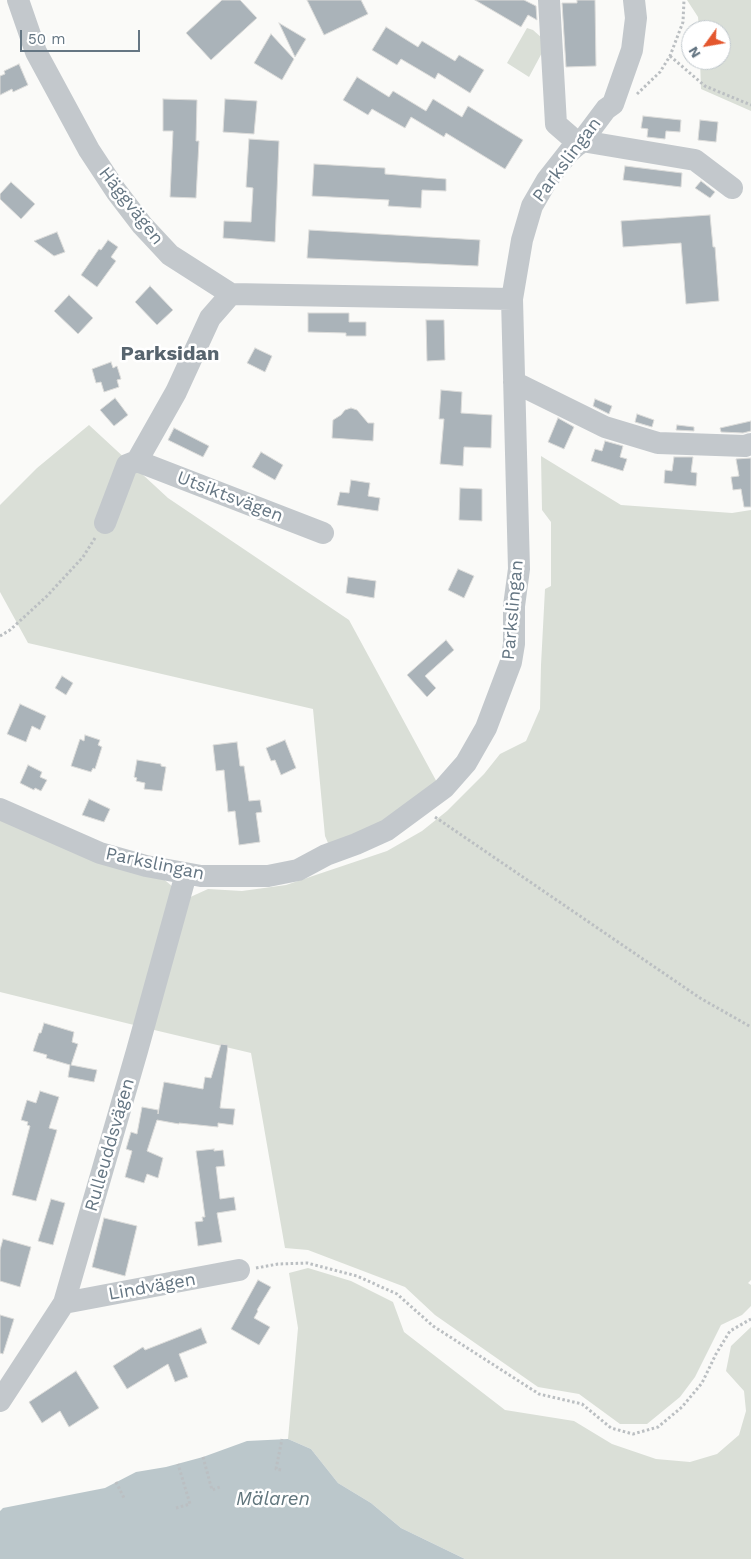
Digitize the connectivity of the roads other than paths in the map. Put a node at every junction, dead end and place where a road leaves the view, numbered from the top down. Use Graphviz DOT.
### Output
graph roads {
  1 [pos="6,0"];
  2 [pos="18,0"];
  3 [pos="549,0"];
  4 [pos="634,0"];
  5 [pos="0,2"];
  6 [pos="580,142"];
  7 [pos="732,188"];
  8 [pos="231,294"];
  9 [pos="512,299"];
  10 [pos="514,382"];
  11 [pos="751,444"];
  12 [pos="137,461"];
  13 [pos="105,522"];
  14 [pos="324,533"];
  15 [pos="0,809"];
  16 [pos="186,874"];
  17 [pos="239,1270"];
  18 [pos="64,1303"];
  19 [pos="0,1401"];
  1 -- 5 [label="street"];
  2 -- 8 [label="street, Häggvägen"];
  3 -- 6 [label="street"];
  4 -- 6 [label="street, Parkslingan"];
  6 -- 7 [label="street"];
  6 -- 9 [label="street, Parkslingan"];
  8 -- 9 [label="street"];
  8 -- 12 [label="street"];
  9 -- 10 [label="street, Parkslingan"];
  10 -- 11 [label="street"];
  10 -- 16 [label="street, Parkslingan"];
  12 -- 13 [label="street"];
  12 -- 14 [label="street, Utsiktsvägen"];
  15 -- 16 [label="street, Parkslingan"];
  16 -- 18 [label="street, Rulleuddsvägen"];
  17 -- 18 [label="street, Lindvägen"];
  18 -- 19 [label="street, Rulleuddsvägen"];
}
